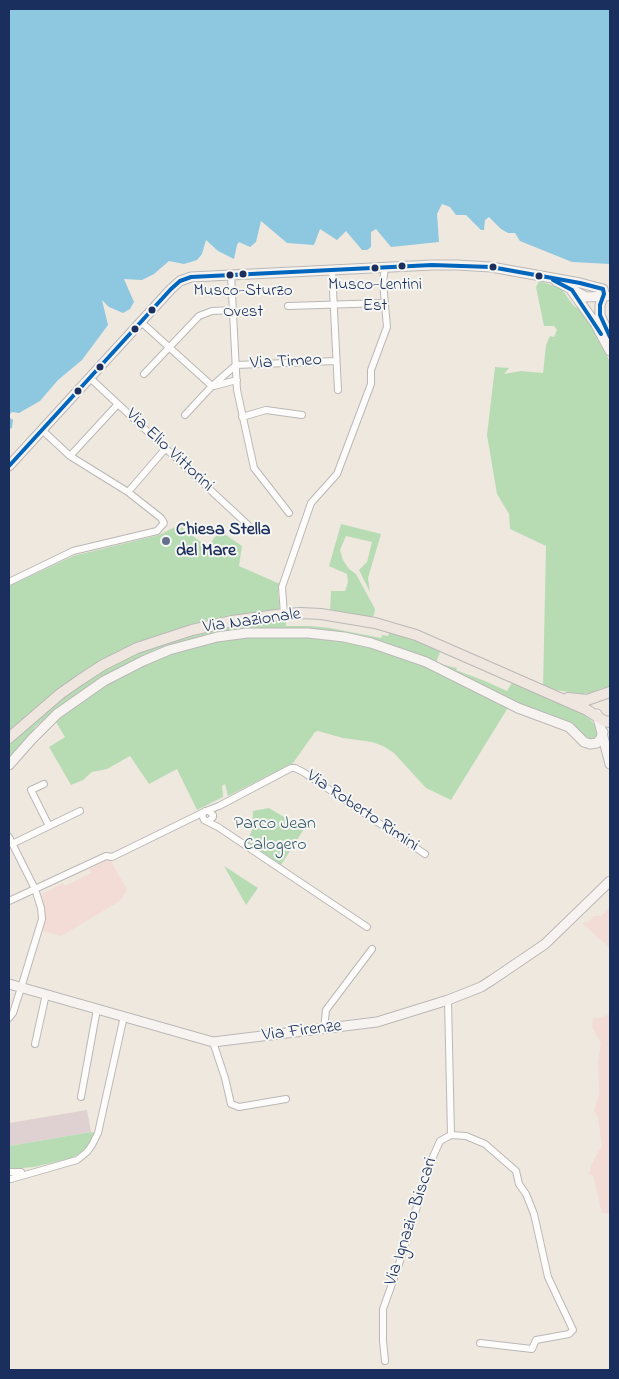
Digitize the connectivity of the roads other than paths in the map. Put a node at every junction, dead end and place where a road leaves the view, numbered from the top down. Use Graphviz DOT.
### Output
graph roads {
  1 [pos="382,267"];
  2 [pos="332,270"];
  3 [pos="231,274"];
  4 [pos="537,276"];
  5 [pos="590,285"];
  6 [pos="610,288"];
  7 [pos="572,290"];
  8 [pos="608,296"];
  9 [pos="385,303"];
  10 [pos="334,304"];
  11 [pos="288,306"];
  12 [pos="233,310"];
  13 [pos="140,321"];
  14 [pos="610,337"];
  15 [pos="170,347"];
  16 [pos="610,351"];
  17 [pos="336,361"];
  18 [pos="236,365"];
  19 [pos="144,374"];
  20 [pos="90,378"];
  21 [pos="237,380"];
  22 [pos="212,386"];
  23 [pos="338,390"];
  24 [pos="118,404"];
  25 [pos="185,415"];
  26 [pos="302,415"];
  27 [pos="242,417"];
  28 [pos="42,430"];
  29 [pos="166,448"];
  30 [pos="70,456"];
  31 [pos="9,466"];
  32 [pos="128,492"];
  33 [pos="288,513"];
  34 [pos="248,525"];
  35 [pos="9,582"];
  36 [pos="284,614"];
  37 [pos="609,696"];
  38 [pos="578,703"];
  39 [pos="602,721"];
  40 [pos="9,738"];
  41 [pos="610,764"];
  42 [pos="9,765"];
  43 [pos="44,784"];
  44 [pos="219,806"];
  45 [pos="80,811"];
  46 [pos="205,816"];
  47 [pos="213,816"];
  48 [pos="49,826"];
  49 [pos="218,827"];
  50 [pos="9,837"];
  51 [pos="12,844"];
  52 [pos="425,854"];
  53 [pos="610,881"];
  54 [pos="35,889"];
  55 [pos="9,902"];
  56 [pos="366,927"];
  57 [pos="372,949"];
  58 [pos="9,984"];
  59 [pos="21,988"];
  60 [pos="46,994"];
  61 [pos="448,1000"];
  62 [pos="96,1009"];
  63 [pos="124,1016"];
  64 [pos="9,1018"];
  65 [pos="324,1029"];
  66 [pos="213,1042"];
  67 [pos="35,1044"];
  68 [pos="81,1097"];
  69 [pos="286,1099"];
  70 [pos="451,1135"];
  71 [pos="10,1176"];
  72 [pos="480,1343"];
  73 [pos="385,1361"];
  1 -- 2 [label="street"];
  1 -- 4 [label="street"];
  1 -- 9 [label="street"];
  2 -- 3 [label="street"];
  2 -- 10 [label="street"];
  3 -- 12 [label="street"];
  3 -- 13 [label="street"];
  4 -- 5 [label="street"];
  4 -- 7 [label="street"];
  5 -- 6 [label="street"];
  5 -- 7 [label="street"];
  5 -- 8 [label="street"];
  7 -- 8 [label="street"];
  7 -- 16 [label="street"];
  8 -- 14 [label="street"];
  9 -- 10 [label="street"];
  9 -- 36 [label="street"];
  10 -- 11 [label="street"];
  10 -- 17 [label="street"];
  12 -- 15 [label="street"];
  12 -- 18 [label="street"];
  13 -- 15 [label="street"];
  13 -- 20 [label="street"];
  15 -- 19 [label="street"];
  15 -- 22 [label="street"];
  17 -- 18 [label="street, Via Timeo"];
  17 -- 23 [label="street"];
  18 -- 21 [label="street"];
  18 -- 22 [label="street"];
  20 -- 24 [label="street, Via Elio Vittorini"];
  20 -- 28 [label="street"];
  21 -- 22 [label="street"];
  21 -- 27 [label="street"];
  22 -- 25 [label="street"];
  24 -- 29 [label="street, Via Elio Vittorini"];
  24 -- 30 [label="street"];
  26 -- 27 [label="street"];
  27 -- 33 [label="street"];
  28 -- 30 [label="street"];
  28 -- 31 [label="street"];
  29 -- 32 [label="street"];
  29 -- 34 [label="street, Via Elio Vittorini"];
  30 -- 32 [label="street"];
  32 -- 35 [label="street"];
  36 -- 38 [label="main road, Via Nazionale"];
  36 -- 40 [label="main road, Via Nazionale"];
  37 -- 38 [label="main road"];
  37 -- 39 [label="main road"];
  38 -- 39 [label="main road, Via Nazionale"];
  39 -- 41 [label="street"];
  39 -- 42 [label="street"];
  43 -- 48 [label="street"];
  44 -- 46 [label="street"];
  44 -- 47 [label="street"];
  44 -- 52 [label="street, Via Roberto Rimini"];
  45 -- 48 [label="street"];
  46 -- 47 [label="street"];
  46 -- 49 [label="street"];
  46 -- 54 [label="street"];
  47 -- 49 [label="street"];
  48 -- 51 [label="street"];
  49 -- 56 [label="street"];
  50 -- 51 [label="street"];
  51 -- 54 [label="street"];
  53 -- 61 [label="street, Via Firenze"];
  54 -- 55 [label="street"];
  54 -- 59 [label="street"];
  57 -- 65 [label="street"];
  58 -- 59 [label="street, Via Firenze"];
  59 -- 60 [label="street, Via Firenze"];
  59 -- 64 [label="street"];
  60 -- 62 [label="street, Via Firenze"];
  60 -- 67 [label="street"];
  61 -- 65 [label="street, Via Firenze"];
  61 -- 70 [label="street"];
  62 -- 63 [label="street, Via Firenze"];
  62 -- 68 [label="street"];
  63 -- 66 [label="street, Via Firenze"];
  63 -- 71 [label="street"];
  65 -- 66 [label="street, Via Firenze"];
  66 -- 69 [label="street"];
  70 -- 72 [label="street"];
  70 -- 73 [label="street, Via Ignazio Biscari"];
}
